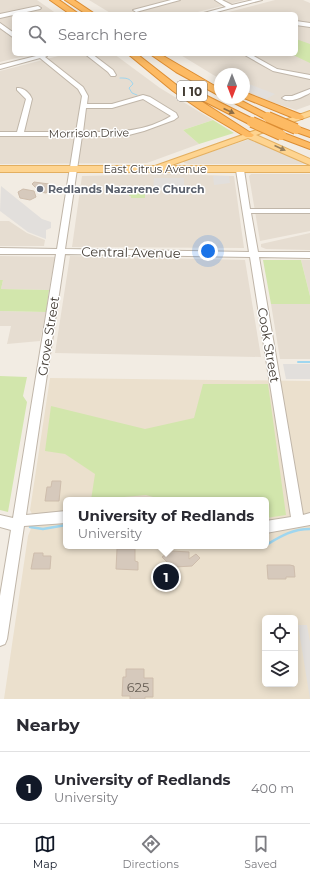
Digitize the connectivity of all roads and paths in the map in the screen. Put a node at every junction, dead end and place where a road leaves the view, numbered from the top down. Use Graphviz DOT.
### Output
graph roads {
  1 [pos="54,0"];
  2 [pos="69,0"];
  3 [pos="177,0"];
  4 [pos="218,0"];
  5 [pos="258,0"];
  6 [pos="231,7"];
  7 [pos="38,8"];
  8 [pos="136,10"];
  9 [pos="19,12"];
  10 [pos="72,12"];
  11 [pos="88,12"];
  12 [pos="211,12"];
  13 [pos="12,13"];
  14 [pos="0,16"];
  15 [pos="298,23"];
  16 [pos="0,25"];
  17 [pos="310,25"];
  18 [pos="12,34"];
  19 [pos="36,56"];
  20 [pos="40,56"];
  21 [pos="91,56"];
  22 [pos="135,56"];
  23 [pos="139,56"];
  24 [pos="157,56"];
  25 [pos="163,56"];
  26 [pos="250,56"];
  27 [pos="0,67"];
  28 [pos="113,75"];
  29 [pos="310,77"];
  30 [pos="214,81"];
  31 [pos="19,89"];
  32 [pos="214,90"];
  33 [pos="310,91"];
  34 [pos="250,97"];
  35 [pos="285,98"];
  36 [pos="241,104"];
  37 [pos="84,106"];
  38 [pos="310,113"];
  39 [pos="298,117"];
  40 [pos="0,134"];
  41 [pos="20,134"];
  42 [pos="80,134"];
  43 [pos="310,134"];
  44 [pos="249,135"];
  45 [pos="310,146"];
  46 [pos="310,162"];
  47 [pos="0,169"];
  48 [pos="75,169"];
  49 [pos="156,169"];
  50 [pos="310,169"];
  51 [pos="240,170"];
  52 [pos="248,211"];
  53 [pos="310,211"];
  54 [pos="0,251"];
  55 [pos="62,252"];
  56 [pos="254,254"];
  57 [pos="310,255"];
  58 [pos="63,517"];
  59 [pos="304,520"];
  60 [pos="0,521"];
  61 [pos="19,521"];
  62 [pos="269,526"];
  63 [pos="0,639"];
  1 -- 10 [label="highway"];
  2 -- 11 [label="highway"];
  3 -- 8 [label="street"];
  4 -- 6 [label="street"];
  5 -- 6 [label="street"];
  6 -- 12 [label="street"];
  7 -- 9 [label="street"];
  13 -- 14 [label="street"];
  15 -- 17 [label="street"];
  16 -- 18 [label="street"];
  19 -- 27 [label="street"];
  20 -- 37 [label="street, Grove Street"];
  21 -- 28 [label="street"];
  22 -- 44 [label="highway"];
  23 -- 45 [label="highway, I 10, one-way, bridge"];
  24 -- 32 [label="highway, I 10"];
  25 -- 30 [label="highway"];
  26 -- 29 [label="street"];
  31 -- 41 [label="street"];
  33 -- 35 [label="street"];
  34 -- 39 [label="highway"];
  36 -- 43 [label="highway, bridge"];
  37 -- 42 [label="street, Grove Street"];
  37 -- 42 [label="street, Morrison Drive"];
  38 -- 39 [label="main road"];
  39 -- 44 [label="main road"];
  40 -- 41 [label="street, Morrison Drive"];
  41 -- 42 [label="street, Morrison Drive"];
  42 -- 48 [label="street, Grove Street"];
  44 -- 46 [label="main road, one-way"];
  44 -- 49 [label="main road"];
  47 -- 48 [label="main road, East Citrus Avenue"];
  48 -- 49 [label="main road, East Citrus Avenue"];
  48 -- 55 [label="street, Grove Street"];
  49 -- 51 [label="main road, East Citrus Avenue"];
  50 -- 51 [label="main road, East Citrus Avenue"];
  51 -- 52 [label="street, Cook Street"];
  52 -- 53 [label="street"];
  52 -- 56 [label="street, Cook Street"];
  54 -- 55 [label="street, Central Avenue"];
  55 -- 56 [label="street, Central Avenue"];
  55 -- 61 [label="street, Grove Street"];
  56 -- 57 [label="street, Central Avenue"];
  56 -- 59 [label="street, Cook Street"];
  58 -- 61 [label="street"];
  59 -- 62 [label="street"];
  60 -- 61 [label="street"];
  61 -- 63 [label="street, Grove Street"];
}
